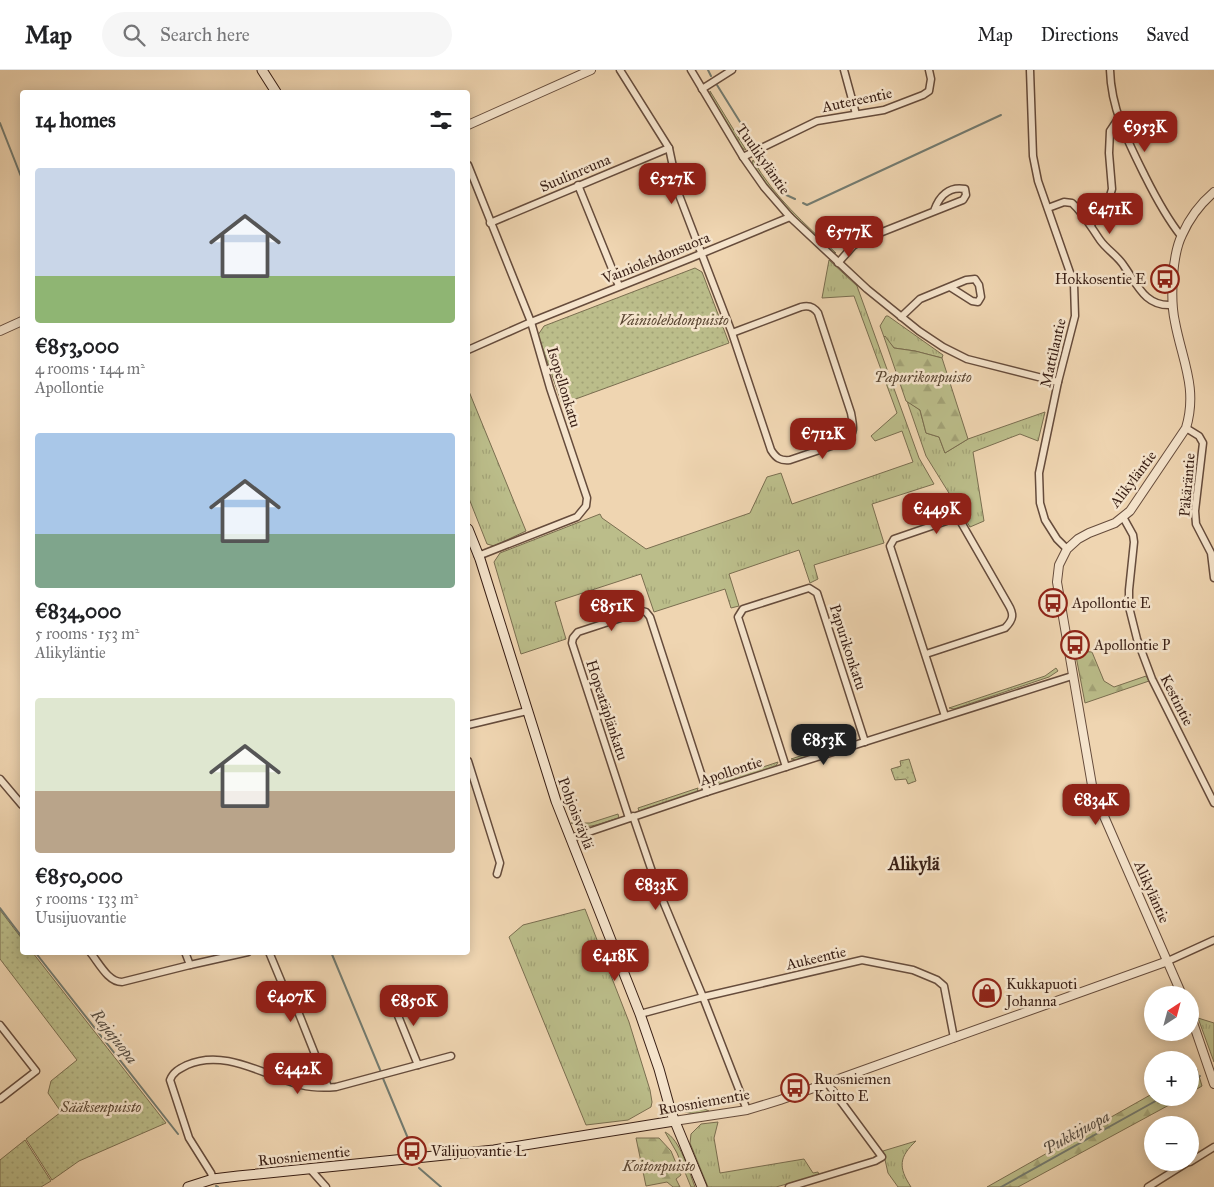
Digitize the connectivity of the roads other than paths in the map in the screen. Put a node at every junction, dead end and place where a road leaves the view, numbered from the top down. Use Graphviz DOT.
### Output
graph roads {
  1 [pos="262,70"];
  2 [pos="591,70"];
  3 [pos="620,70"];
  4 [pos="690,70"];
  5 [pos="732,70"];
  6 [pos="844,70"];
  7 [pos="929,70"];
  8 [pos="1030,70"];
  9 [pos="1110,70"];
  10 [pos="702,89"];
  11 [pos="275,90"];
  12 [pos="856,114"];
  13 [pos="1118,119"];
  14 [pos="470,124"];
  15 [pos="669,148"];
  16 [pos="743,157"];
  17 [pos="470,170"];
  18 [pos="578,185"];
  19 [pos="1214,192"];
  20 [pos="1048,208"];
  21 [pos="934,211"];
  22 [pos="790,217"];
  23 [pos="490,223"];
  24 [pos="1092,225"];
  25 [pos="1181,236"];
  26 [pos="703,253"];
  27 [pos="838,263"];
  28 [pos="619,286"];
  29 [pos="950,287"];
  30 [pos="1172,305"];
  31 [pos="901,317"];
  32 [pos="20,322"];
  33 [pos="531,322"];
  34 [pos="0,331"];
  35 [pos="732,332"];
  36 [pos="470,349"];
  37 [pos="1058,382"];
  38 [pos="1186,428"];
  39 [pos="1123,517"];
  40 [pos="470,534"];
  41 [pos="1067,549"];
  42 [pos="478,556"];
  43 [pos="1214,578"];
  44 [pos="926,654"];
  45 [pos="1072,676"];
  46 [pos="527,710"];
  47 [pos="945,716"];
  48 [pos="470,724"];
  49 [pos="865,742"];
  50 [pos="470,767"];
  51 [pos="786,767"];
  52 [pos="0,780"];
  53 [pos="707,792"];
  54 [pos="20,803"];
  55 [pos="1214,803"];
  56 [pos="631,817"];
  57 [pos="571,838"];
  58 [pos="497,874"];
  59 [pos="1214,940"];
  60 [pos="92,955"];
  61 [pos="186,955"];
  62 [pos="235,955"];
  63 [pos="271,955"];
  64 [pos="1168,961"];
  65 [pos="190,965"];
  66 [pos="1178,986"];
  67 [pos="390,996"];
  68 [pos="703,997"];
  69 [pos="640,1014"];
  70 [pos="0,1025"];
  71 [pos="954,1038"];
  72 [pos="1199,1040"];
  73 [pos="452,1056"];
  74 [pos="418,1065"];
  75 [pos="828,1084"];
  76 [pos="1214,1084"];
  77 [pos="328,1087"];
  78 [pos="0,1099"];
  79 [pos="747,1110"];
  80 [pos="674,1120"];
  81 [pos="1214,1147"];
  82 [pos="1199,1156"];
  83 [pos="310,1169"];
  84 [pos="1174,1171"];
  85 [pos="213,1179"];
  86 [pos="188,1187"];
  87 [pos="326,1187"];
  88 [pos="702,1187"];
  89 [pos="789,1187"];
  90 [pos="1148,1187"];
  1 -- 11 [label="main road"];
  2 -- 14 [label="street"];
  3 -- 15 [label="street"];
  4 -- 10 [label="street, Tuulikyläntie"];
  5 -- 10 [label="street"];
  6 -- 12 [label="street"];
  7 -- 12 [label="street, Autereentie"];
  8 -- 20 [label="street, Mattilantie"];
  9 -- 13 [label="street"];
  10 -- 16 [label="street, Tuulikyläntie"];
  12 -- 16 [label="street, Autereentie"];
  13 -- 24 [label="street"];
  13 -- 25 [label="street"];
  15 -- 18 [label="street, Suulinreuna"];
  15 -- 26 [label="street"];
  16 -- 22 [label="street, Tuulikyläntie"];
  17 -- 23 [label="street, Isopellonkatu"];
  18 -- 23 [label="street, Suulinreuna"];
  18 -- 28 [label="street"];
  19 -- 25 [label="street, Alikyläntie"];
  20 -- 24 [label="street"];
  20 -- 37 [label="street, Mattilantie"];
  21 -- 21 [label="street"];
  21 -- 27 [label="street"];
  22 -- 26 [label="street, Vainiolehdonsuora"];
  22 -- 27 [label="street, Tuulikyläntie"];
  23 -- 33 [label="street, Isopellonkatu"];
  24 -- 30 [label="street"];
  25 -- 30 [label="street, Alikyläntie"];
  26 -- 28 [label="street, Vainiolehdonsuora"];
  26 -- 35 [label="street"];
  27 -- 31 [label="street, Tuulikyläntie"];
  28 -- 33 [label="street, Vainiolehdonsuora"];
  29 -- 29 [label="street"];
  29 -- 31 [label="street"];
  30 -- 38 [label="street, Alikyläntie"];
  31 -- 37 [label="street, Tuulikyläntie"];
  32 -- 34 [label="street"];
  33 -- 36 [label="street, Vainiolehdonsuora"];
  33 -- 42 [label="street, Isopellonkatu"];
  35 -- 35 [label="street"];
  37 -- 41 [label="street, Mattilantie"];
  38 -- 39 [label="street, Alikyläntie"];
  38 -- 43 [label="street, Päkäräntie"];
  39 -- 41 [label="street, Alikyläntie"];
  39 -- 55 [label="street, Kestintie"];
  40 -- 42 [label="main road, Pohjoisväylä"];
  41 -- 45 [label="street, Alikyläntie"];
  42 -- 46 [label="main road, Pohjoisväylä"];
  44 -- 44 [label="street"];
  44 -- 47 [label="street"];
  45 -- 47 [label="street, Apollontie"];
  45 -- 64 [label="street, Alikyläntie"];
  46 -- 48 [label="street"];
  46 -- 57 [label="main road, Pohjoisväylä"];
  47 -- 49 [label="street, Apollontie"];
  49 -- 51 [label="street, Apollontie"];
  49 -- 51 [label="street, Papurikonkatu"];
  50 -- 58 [label="street"];
  51 -- 53 [label="street, Apollontie"];
  52 -- 54 [label="street"];
  53 -- 56 [label="street, Apollontie"];
  53 -- 56 [label="street, Hopeatäplänkatu"];
  56 -- 57 [label="street, Apollontie"];
  56 -- 68 [label="street"];
  57 -- 69 [label="main road, Pohjoisväylä"];
  59 -- 64 [label="street"];
  60 -- 65 [label="street"];
  61 -- 65 [label="street"];
  62 -- 65 [label="street"];
  63 -- 77 [label="street"];
  64 -- 66 [label="street"];
  64 -- 71 [label="street, Ruosniementie"];
  67 -- 74 [label="street"];
  68 -- 69 [label="street, Aukeentie"];
  68 -- 71 [label="street, Aukeentie"];
  68 -- 79 [label="street"];
  69 -- 80 [label="main road, Pohjoisväylä"];
  70 -- 78 [label="street"];
  71 -- 75 [label="street, Ruosniementie"];
  72 -- 76 [label="street"];
  73 -- 74 [label="street"];
  74 -- 77 [label="street"];
  75 -- 79 [label="street, Ruosniementie"];
  75 -- 89 [label="street"];
  77 -- 85 [label="street"];
  79 -- 80 [label="street, Ruosniementie"];
  80 -- 83 [label="main road, Ruosniementie"];
  80 -- 88 [label="main road, Pohjoisväylä"];
  81 -- 82 [label="street"];
  83 -- 85 [label="main road, Ruosniementie"];
  83 -- 87 [label="street"];
  84 -- 90 [label="street"];
  85 -- 86 [label="main road, Ruosniementie"];
}
